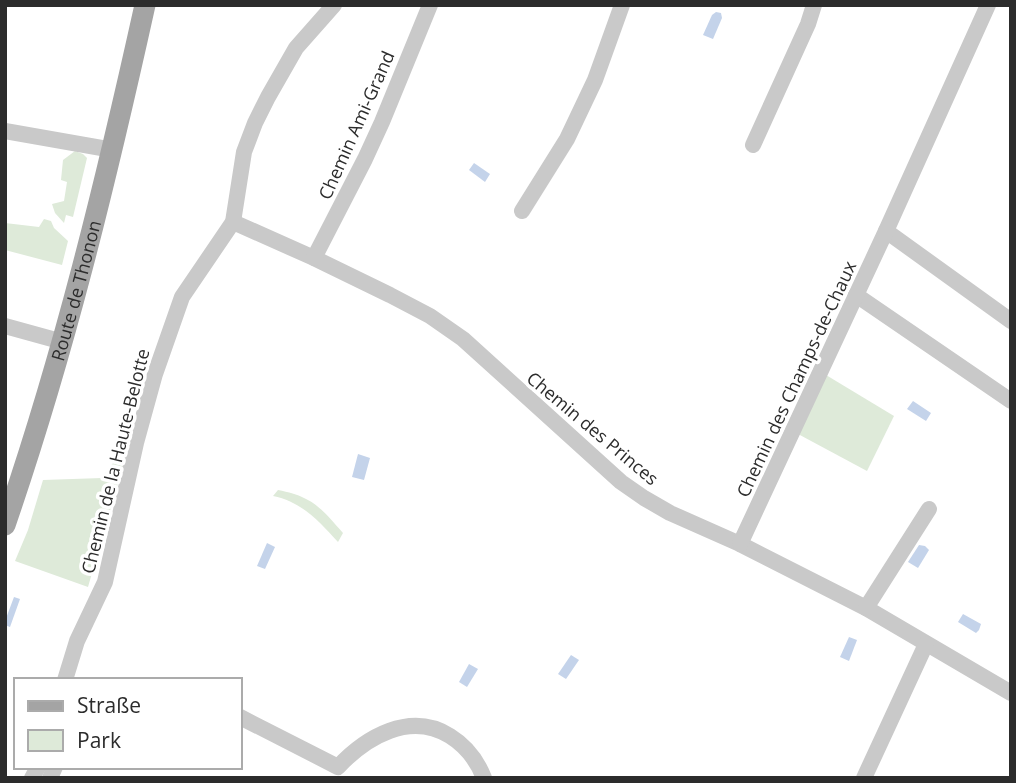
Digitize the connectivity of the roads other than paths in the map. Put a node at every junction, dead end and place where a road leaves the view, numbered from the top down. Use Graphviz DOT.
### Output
graph roads {
  1 [pos="132,5"];
  2 [pos="145,5"];
  3 [pos="158,5"];
  4 [pos="334,5"];
  5 [pos="430,5"];
  6 [pos="622,5"];
  7 [pos="814,5"];
  8 [pos="988,5"];
  9 [pos="134,52"];
  10 [pos="5,131"];
  11 [pos="753,145"];
  12 [pos="113,150"];
  13 [pos="522,211"];
  14 [pos="233,222"];
  15 [pos="886,230"];
  16 [pos="314,258"];
  17 [pos="856,295"];
  18 [pos="1011,321"];
  19 [pos="5,326"];
  20 [pos="63,342"];
  21 [pos="1011,401"];
  22 [pos="929,509"];
  23 [pos="5,524"];
  24 [pos="740,544"];
  25 [pos="866,608"];
  26 [pos="926,644"];
  27 [pos="66,678"];
  28 [pos="1011,693"];
  29 [pos="242,718"];
  30 [pos="337,772"];
  31 [pos="484,778"];
  32 [pos="864,778"];
  1 -- 9 [label="main road, Route de Thonon"];
  2 -- 9 [label="main road"];
  3 -- 9 [label="main road, Route de Thonon"];
  4 -- 14 [label="street"];
  5 -- 16 [label="street, Chemin Ami-Grand"];
  6 -- 13 [label="street"];
  7 -- 11 [label="street"];
  8 -- 15 [label="street, Chemin des Champs-de-Chaux"];
  9 -- 12 [label="main road, Route de Thonon"];
  10 -- 12 [label="street"];
  12 -- 20 [label="main road, Route de Thonon"];
  14 -- 16 [label="street, Chemin des Princes"];
  14 -- 27 [label="street, Chemin de la Haute-Belotte"];
  15 -- 17 [label="street, Chemin des Champs-de-Chaux"];
  15 -- 18 [label="street"];
  16 -- 24 [label="street, Chemin des Princes"];
  17 -- 21 [label="street"];
  17 -- 24 [label="street, Chemin des Champs-de-Chaux"];
  19 -- 20 [label="street"];
  20 -- 23 [label="main road, Route de Thonon"];
  22 -- 25 [label="street"];
  24 -- 25 [label="street, Chemin des Princes"];
  25 -- 26 [label="street, Chemin des Princes"];
  26 -- 28 [label="street, Chemin des Princes"];
  26 -- 32 [label="street"];
  29 -- 30 [label="street"];
  30 -- 31 [label="street"];
}
